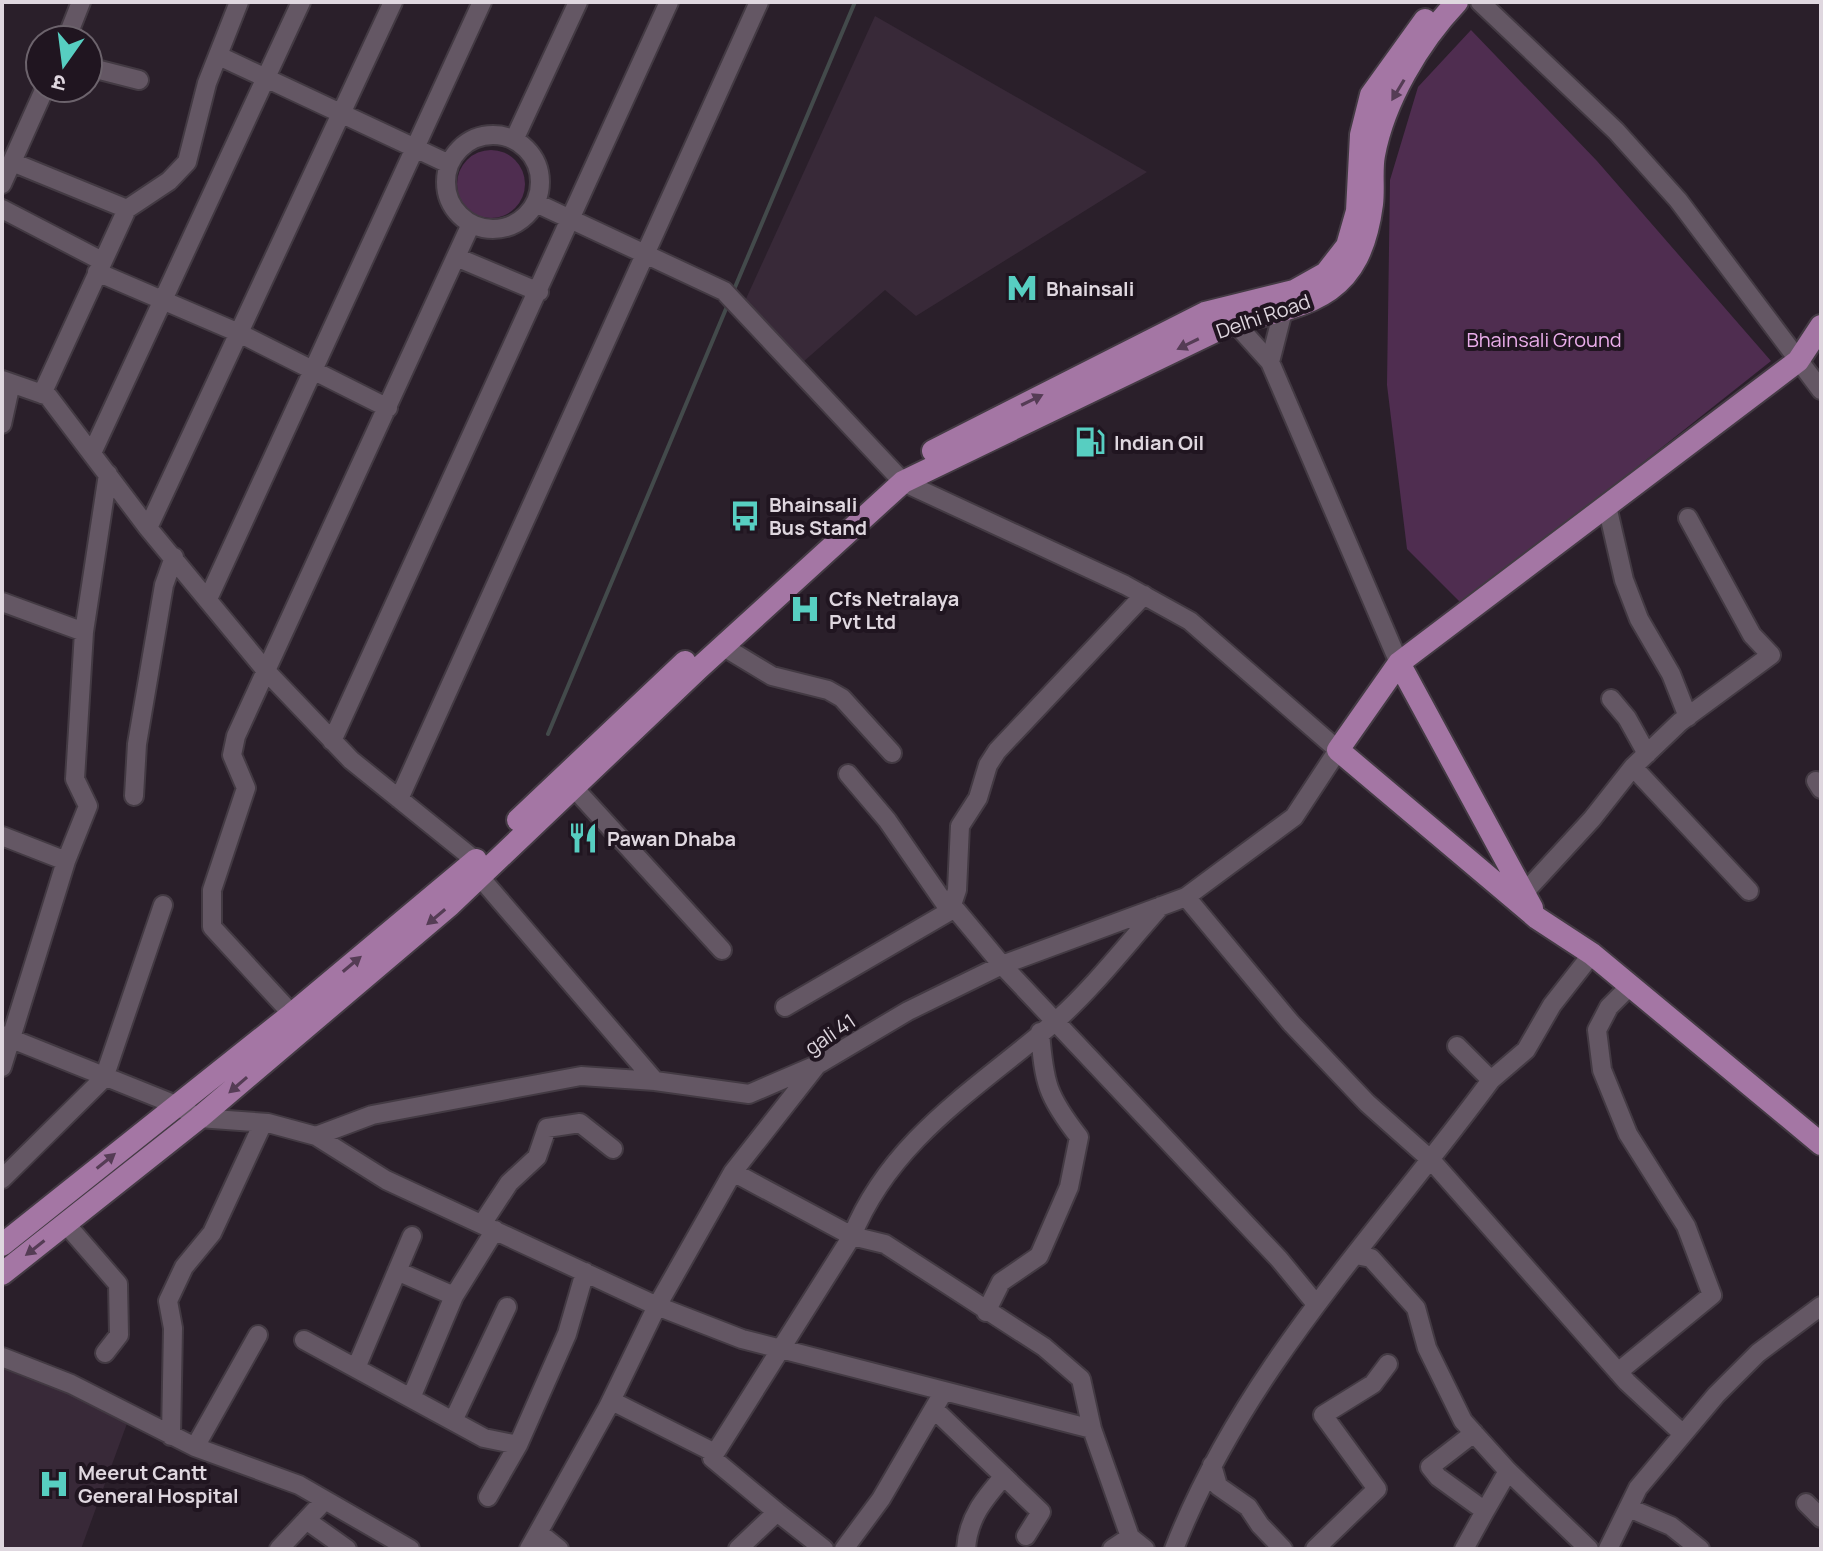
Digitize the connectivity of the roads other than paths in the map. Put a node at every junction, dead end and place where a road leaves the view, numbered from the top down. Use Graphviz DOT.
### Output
graph roads {
  1 [pos="81,2"];
  2 [pos="239,2"];
  3 [pos="301,2"];
  4 [pos="393,2"];
  5 [pos="482,2"];
  6 [pos="578,2"];
  7 [pos="669,2"];
  8 [pos="759,2"];
  9 [pos="1438,2"];
  10 [pos="1457,2"];
  11 [pos="1480,2"];
  12 [pos="72,24"];
  13 [pos="219,56"];
  14 [pos="104,71"];
  15 [pos="266,78"];
  16 [pos="139,80"];
  17 [pos="38,104"];
  18 [pos="342,113"];
  19 [pos="514,140"];
  20 [pos="415,148"];
  21 [pos="12,162"];
  22 [pos="449,164"];
  23 [pos="2,184"];
  24 [pos="536,203"];
  25 [pos="2,209"];
  26 [pos="127,209"];
  27 [pos="572,220"];
  28 [pos="471,224"];
  29 [pos="643,253"];
  30 [pos="456,257"];
  31 [pos="99,266"];
  32 [pos="539,292"];
  33 [pos="163,300"];
  34 [pos="1281,303"];
  35 [pos="1231,315"];
  36 [pos="1821,326"];
  37 [pos="239,333"];
  38 [pos="1798,361"];
  39 [pos="1270,362"];
  40 [pos="315,369"];
  41 [pos="6,382"];
  42 [pos="1821,390"];
  43 [pos="42,394"];
  44 [pos="388,408"];
  45 [pos="2,424"];
  46 [pos="92,453"];
  47 [pos="108,474"];
  48 [pos="899,478"];
  49 [pos="1607,506"];
  50 [pos="1688,518"];
  51 [pos="148,528"];
  52 [pos="174,557"];
  53 [pos="1144,595"];
  54 [pos="208,599"];
  55 [pos="2,602"];
  56 [pos="84,632"];
  57 [pos="724,647"];
  58 [pos="1399,663"];
  59 [pos="267,672"];
  60 [pos="1611,699"];
  61 [pos="1688,717"];
  62 [pos="332,741"];
  63 [pos="1338,750"];
  64 [pos="892,753"];
  65 [pos="1647,754"];
  66 [pos="1633,767"];
  67 [pos="848,774"];
  68 [pos="575,789"];
  69 [pos="134,796"];
  70 [pos="399,799"];
  71 [pos="2,836"];
  72 [pos="66,861"];
  73 [pos="477,869"];
  74 [pos="1749,891"];
  75 [pos="1524,893"];
  76 [pos="1186,897"];
  77 [pos="1163,904"];
  78 [pos="163,905"];
  79 [pos="950,911"];
  80 [pos="1537,918"];
  81 [pos="722,950"];
  82 [pos="1592,954"];
  83 [pos="1002,965"];
  84 [pos="1630,986"];
  85 [pos="785,1007"];
  86 [pos="292,1014"];
  87 [pos="1056,1020"];
  88 [pos="1040,1032"];
  89 [pos="5,1036"];
  90 [pos="1457,1046"];
  91 [pos="817,1065"];
  92 [pos="2,1067"];
  93 [pos="104,1078"];
  94 [pos="1491,1080"];
  95 [pos="655,1081"];
  96 [pos="176,1105"];
  97 [pos="199,1118"];
  98 [pos="263,1123"];
  99 [pos="316,1136"];
  100 [pos="1821,1144"];
  101 [pos="613,1149"];
  102 [pos="1431,1160"];
  103 [pos="733,1172"];
  104 [pos="2,1179"];
  105 [pos="66,1224"];
  106 [pos="488,1227"];
  107 [pos="412,1236"];
  108 [pos="852,1236"];
  109 [pos="2,1245"];
  110 [pos="1356,1255"];
  111 [pos="397,1271"];
  112 [pos="585,1272"];
  113 [pos="2,1274"];
  114 [pos="454,1296"];
  115 [pos="1316,1304"];
  116 [pos="657,1306"];
  117 [pos="1821,1306"];
  118 [pos="507,1307"];
  119 [pos="986,1312"];
  120 [pos="258,1335"];
  121 [pos="304,1340"];
  122 [pos="779,1349"];
  123 [pos="105,1353"];
  124 [pos="2,1357"];
  125 [pos="1388,1364"];
  126 [pos="356,1368"];
  127 [pos="1618,1372"];
  128 [pos="944,1391"];
  129 [pos="411,1398"];
  130 [pos="612,1401"];
  131 [pos="934,1409"];
  132 [pos="453,1421"];
  133 [pos="1092,1429"];
  134 [pos="1474,1433"];
  135 [pos="1683,1434"];
  136 [pos="171,1436"];
  137 [pos="518,1445"];
  138 [pos="195,1447"];
  139 [pos="715,1453"];
  140 [pos="1212,1465"];
  141 [pos="1508,1471"];
  142 [pos="1004,1476"];
  143 [pos="488,1497"];
  144 [pos="325,1500"];
  145 [pos="1806,1503"];
  146 [pos="1629,1508"];
  147 [pos="1485,1511"];
  148 [pos="777,1512"];
  149 [pos="1821,1518"];
  150 [pos="306,1520"];
  151 [pos="1026,1536"];
  152 [pos="534,1541"];
  153 [pos="1137,1543"];
  154 [pos="289,1545"];
  155 [pos="347,1549"];
  156 [pos="410,1549"];
  157 [pos="559,1549"];
  158 [pos="738,1549"];
  159 [pos="824,1549"];
  160 [pos="844,1549"];
  161 [pos="966,1549"];
  162 [pos="1112,1549"];
  163 [pos="1174,1549"];
  164 [pos="1283,1549"];
  165 [pos="1315,1549"];
  166 [pos="1464,1549"];
  167 [pos="1589,1549"];
  168 [pos="1608,1549"];
  169 [pos="1700,1549"];
  1 -- 12 [label="street"];
  2 -- 13 [label="street"];
  3 -- 15 [label="street"];
  4 -- 18 [label="street"];
  5 -- 20 [label="street"];
  6 -- 19 [label="street"];
  7 -- 27 [label="street"];
  8 -- 29 [label="street"];
  9 -- 34 [label="main road"];
  10 -- 34 [label="main road, Delhi Road, one-way"];
  11 -- 38 [label="street"];
  13 -- 15 [label="street"];
  13 -- 26 [label="street"];
  14 -- 16 [label="street"];
  15 -- 18 [label="street"];
  15 -- 33 [label="street"];
  17 -- 21 [label="street"];
  18 -- 20 [label="street"];
  18 -- 37 [label="street"];
  19 -- 22 [label="street"];
  19 -- 24 [label="street"];
  20 -- 22 [label="street"];
  20 -- 40 [label="street"];
  21 -- 23 [label="street"];
  21 -- 26 [label="street"];
  22 -- 28 [label="street"];
  24 -- 27 [label="street"];
  24 -- 28 [label="street"];
  25 -- 31 [label="street"];
  26 -- 31 [label="street"];
  27 -- 29 [label="street"];
  27 -- 32 [label="street"];
  28 -- 30 [label="street"];
  29 -- 48 [label="street"];
  29 -- 70 [label="street"];
  30 -- 32 [label="street"];
  30 -- 44 [label="street"];
  31 -- 33 [label="street"];
  31 -- 43 [label="street"];
  32 -- 62 [label="street"];
  33 -- 37 [label="street"];
  33 -- 46 [label="street"];
  34 -- 35 [label="main road, Delhi Road"];
  34 -- 39 [label="street"];
  35 -- 39 [label="street"];
  35 -- 48 [label="main road, Delhi Road"];
  36 -- 38 [label="main road"];
  37 -- 40 [label="street"];
  37 -- 51 [label="street"];
  38 -- 42 [label="street"];
  38 -- 49 [label="main road"];
  39 -- 58 [label="street"];
  40 -- 44 [label="street"];
  40 -- 54 [label="street"];
  41 -- 43 [label="street"];
  41 -- 45 [label="street"];
  43 -- 46 [label="street"];
  44 -- 59 [label="street"];
  46 -- 47 [label="street"];
  47 -- 51 [label="street"];
  47 -- 56 [label="street"];
  48 -- 53 [label="street"];
  48 -- 57 [label="main road"];
  48 -- 73 [label="main road"];
  49 -- 58 [label="main road"];
  49 -- 61 [label="street"];
  50 -- 61 [label="street"];
  51 -- 52 [label="street"];
  52 -- 54 [label="street"];
  52 -- 69 [label="street"];
  53 -- 63 [label="street"];
  53 -- 79 [label="street"];
  54 -- 59 [label="street"];
  55 -- 56 [label="street"];
  56 -- 72 [label="street"];
  57 -- 64 [label="street"];
  57 -- 68 [label="main road"];
  58 -- 63 [label="main road"];
  58 -- 75 [label="main road"];
  59 -- 62 [label="street"];
  59 -- 86 [label="street"];
  60 -- 65 [label="street"];
  61 -- 65 [label="street"];
  62 -- 70 [label="street"];
  63 -- 76 [label="street, gali 41"];
  63 -- 80 [label="main road"];
  65 -- 66 [label="street"];
  66 -- 74 [label="street"];
  66 -- 75 [label="street"];
  67 -- 79 [label="street"];
  68 -- 73 [label="main road"];
  68 -- 81 [label="street"];
  70 -- 73 [label="street"];
  71 -- 72 [label="street"];
  72 -- 89 [label="street"];
  86 -- 73 [label="main road, one-way"];
  73 -- 95 [label="street"];
  73 -- 97 [label="main road, one-way"];
  75 -- 80 [label="main road"];
  76 -- 77 [label="street, gali 41"];
  76 -- 102 [label="street"];
  77 -- 83 [label="street, gali 41"];
  77 -- 87 [label="street"];
  78 -- 93 [label="street"];
  79 -- 83 [label="street"];
  79 -- 85 [label="street"];
  80 -- 82 [label="main road"];
  82 -- 84 [label="main road"];
  82 -- 94 [label="street"];
  83 -- 87 [label="street"];
  83 -- 91 [label="street, gali 41"];
  84 -- 100 [label="main road"];
  84 -- 127 [label="street"];
  86 -- 96 [label="main road"];
  87 -- 88 [label="street"];
  87 -- 115 [label="street"];
  88 -- 108 [label="street"];
  88 -- 119 [label="street"];
  89 -- 92 [label="street"];
  89 -- 93 [label="street"];
  90 -- 94 [label="street"];
  91 -- 95 [label="street"];
  91 -- 103 [label="street, gali 41"];
  93 -- 96 [label="street"];
  93 -- 104 [label="street"];
  94 -- 102 [label="street"];
  95 -- 99 [label="street"];
  96 -- 97 [label="street"];
  109 -- 96 [label="main road, one-way"];
  97 -- 98 [label="street"];
  97 -- 105 [label="main road"];
  98 -- 99 [label="street"];
  98 -- 136 [label="street"];
  99 -- 106 [label="street"];
  101 -- 106 [label="street"];
  102 -- 110 [label="street"];
  102 -- 127 [label="street"];
  103 -- 108 [label="street"];
  103 -- 116 [label="street, gali 41"];
  105 -- 113 [label="main road, one-way"];
  105 -- 123 [label="street"];
  106 -- 112 [label="street"];
  106 -- 114 [label="street"];
  107 -- 111 [label="street"];
  108 -- 119 [label="street"];
  108 -- 122 [label="street"];
  110 -- 115 [label="street"];
  110 -- 134 [label="street"];
  111 -- 114 [label="street"];
  111 -- 126 [label="street"];
  112 -- 116 [label="street"];
  112 -- 137 [label="street"];
  114 -- 129 [label="street"];
  115 -- 140 [label="street"];
  116 -- 122 [label="street"];
  116 -- 130 [label="street, gali 41"];
  117 -- 135 [label="street"];
  118 -- 132 [label="street"];
  119 -- 133 [label="street"];
  120 -- 138 [label="street"];
  121 -- 126 [label="street"];
  122 -- 128 [label="street"];
  122 -- 139 [label="street"];
  124 -- 136 [label="street"];
  125 -- 165 [label="street"];
  126 -- 129 [label="street"];
  127 -- 135 [label="street"];
  128 -- 131 [label="street"];
  128 -- 133 [label="street"];
  129 -- 132 [label="street"];
  130 -- 139 [label="street"];
  130 -- 152 [label="street, gali 41"];
  131 -- 142 [label="street"];
  131 -- 160 [label="street"];
  132 -- 137 [label="street"];
  133 -- 153 [label="street"];
  134 -- 141 [label="street"];
  134 -- 147 [label="street"];
  135 -- 146 [label="street"];
  136 -- 138 [label="street"];
  137 -- 143 [label="street"];
  138 -- 144 [label="street"];
  139 -- 148 [label="street"];
  140 -- 163 [label="street"];
  140 -- 164 [label="street"];
  141 -- 147 [label="street"];
  141 -- 167 [label="street"];
  142 -- 151 [label="street"];
  142 -- 161 [label="street"];
  144 -- 150 [label="street"];
  144 -- 156 [label="street"];
  145 -- 149 [label="street"];
  146 -- 168 [label="street"];
  146 -- 169 [label="street"];
  147 -- 166 [label="street"];
  148 -- 158 [label="street"];
  148 -- 159 [label="street"];
  150 -- 154 [label="street"];
  150 -- 155 [label="street"];
  152 -- 157 [label="street"];
  153 -- 162 [label="street"];
}
